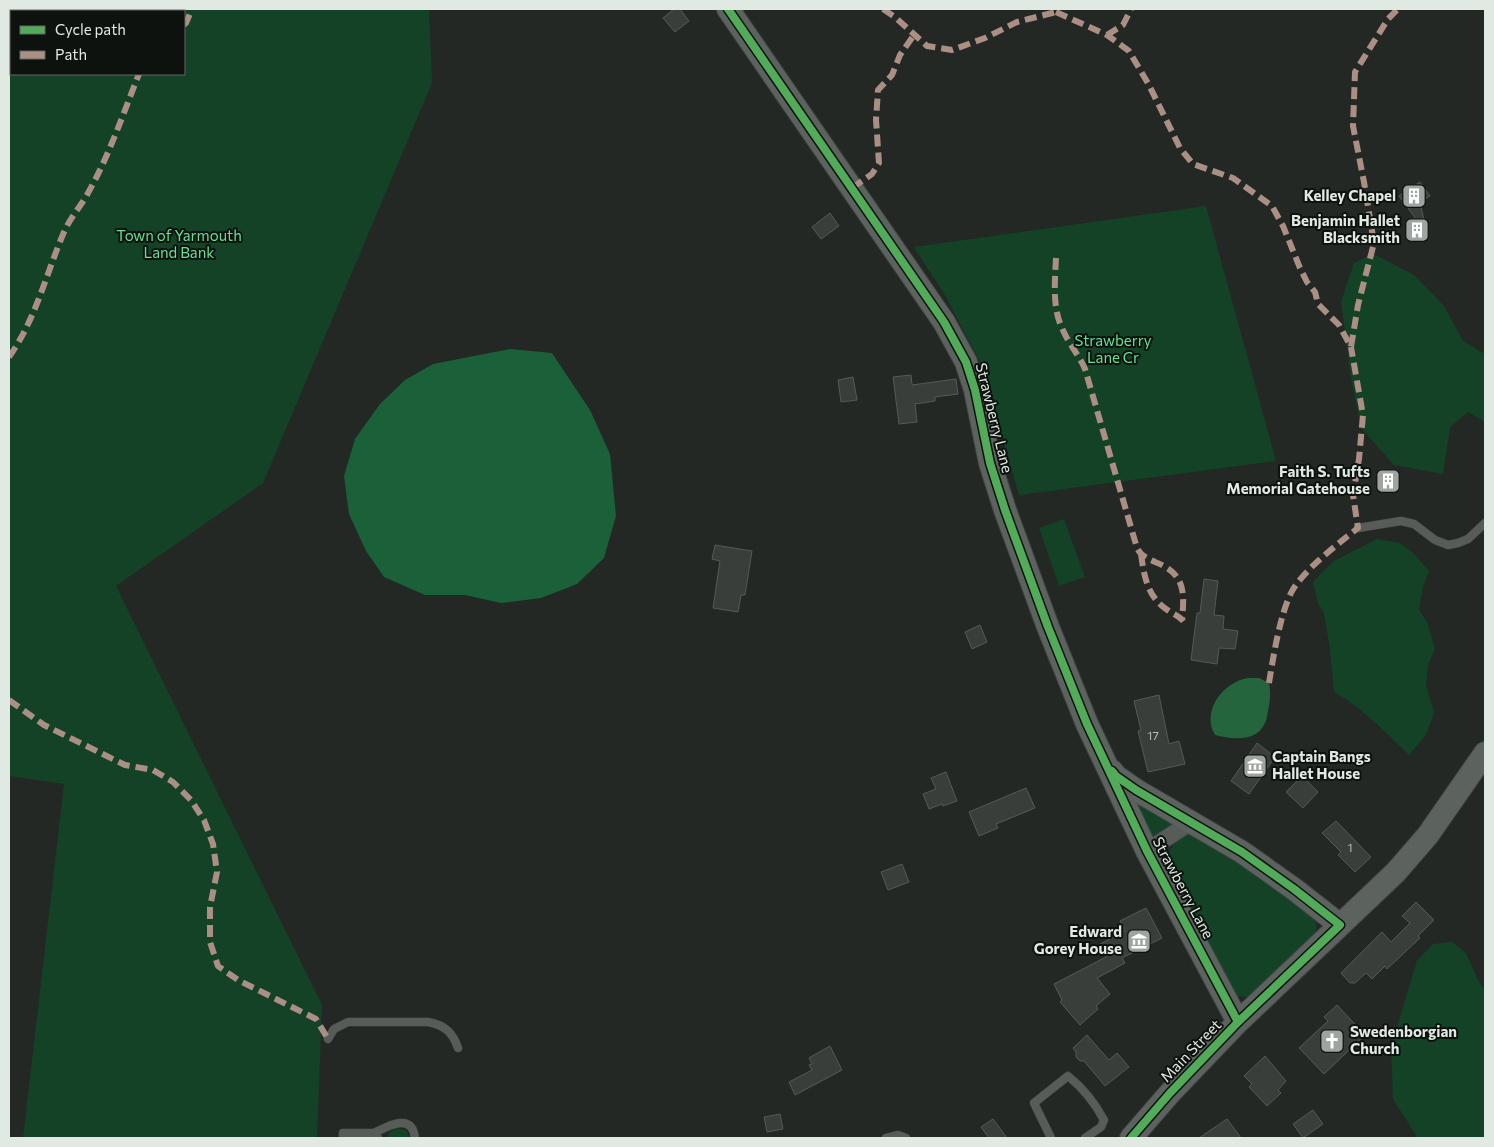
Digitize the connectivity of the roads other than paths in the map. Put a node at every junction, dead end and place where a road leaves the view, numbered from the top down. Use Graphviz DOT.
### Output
graph roads {
  1 [pos="728,9"];
  2 [pos="1485,522"];
  3 [pos="1358,528"];
  4 [pos="1485,754"];
  5 [pos="1107,766"];
  6 [pos="1191,822"];
  7 [pos="1147,851"];
  8 [pos="1340,925"];
  9 [pos="1238,1022"];
  10 [pos="328,1040"];
  11 [pos="458,1048"];
  12 [pos="376,1135"];
  13 [pos="343,1138"];
  14 [pos="415,1138"];
  15 [pos="886,1138"];
  16 [pos="906,1138"];
  17 [pos="1051,1138"];
  18 [pos="1085,1138"];
  19 [pos="1131,1138"];
  1 -- 5 [label="street, Strawberry Lane"];
  2 -- 3 [label="lane"];
  4 -- 8 [label="street, Main Street"];
  5 -- 6 [label="street, Strawberry Lane"];
  5 -- 7 [label="street, Strawberry Lane"];
  6 -- 7 [label="street, Strawberry Lane"];
  6 -- 8 [label="street, Strawberry Lane"];
  7 -- 9 [label="street, Strawberry Lane"];
  8 -- 9 [label="street, Main Street"];
  9 -- 19 [label="street, Main Street"];
  10 -- 11 [label="lane"];
  12 -- 13 [label="lane"];
  12 -- 14 [label="lane"];
  15 -- 16 [label="lane"];
  17 -- 18 [label="lane"];
}
